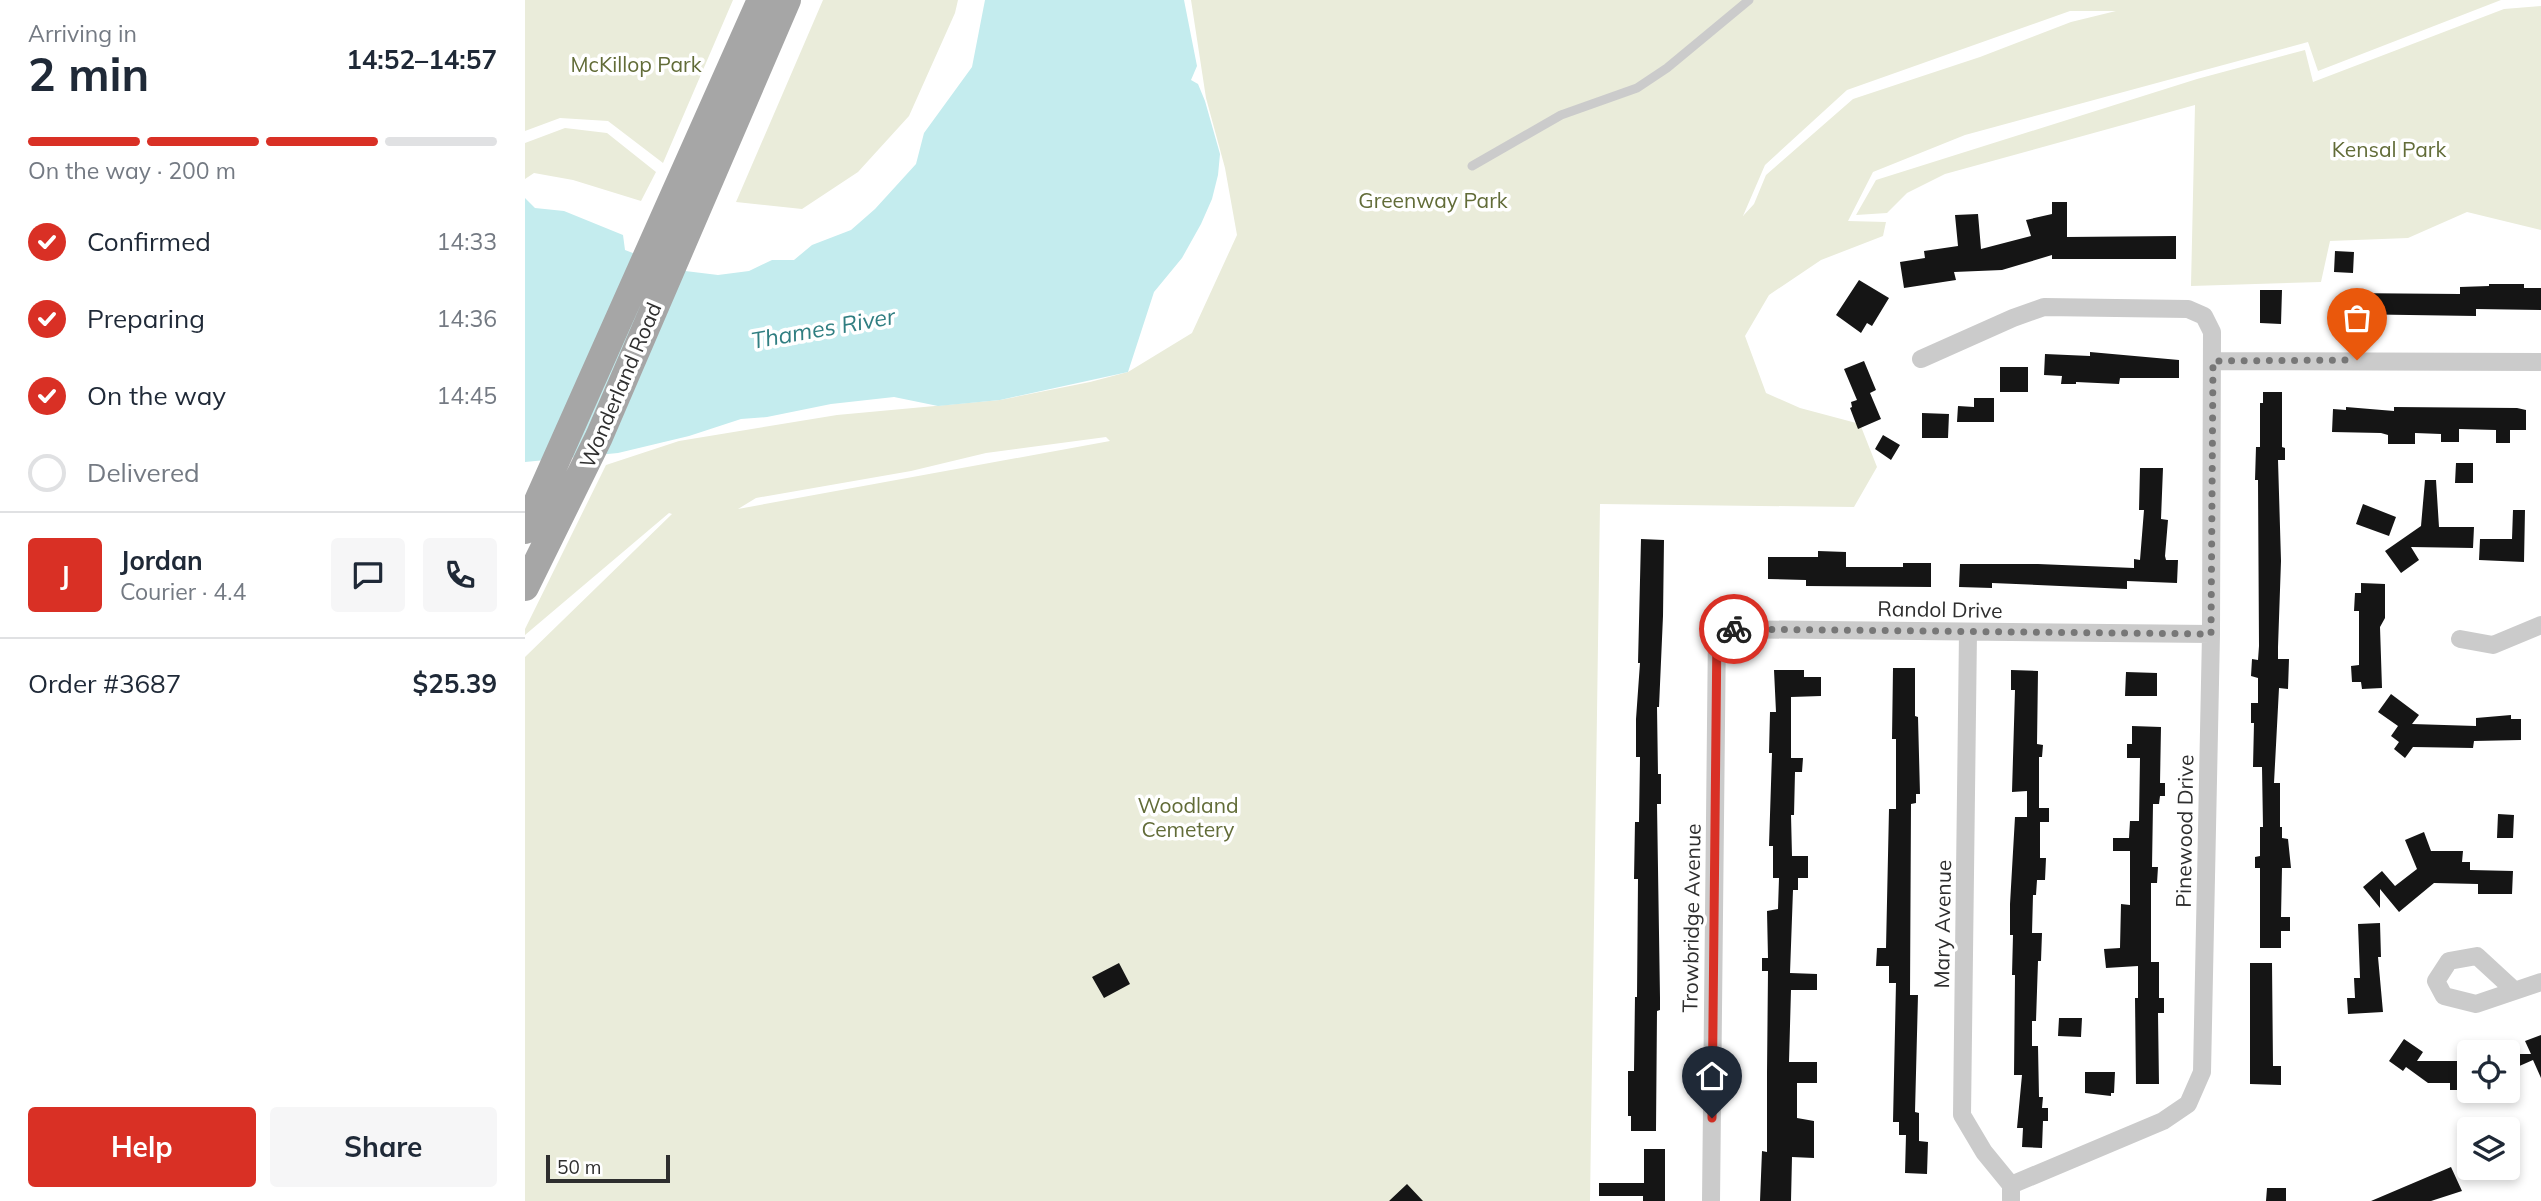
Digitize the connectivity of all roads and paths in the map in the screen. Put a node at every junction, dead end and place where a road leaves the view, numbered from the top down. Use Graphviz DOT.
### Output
graph roads {
  1 [pos="761,0"];
  2 [pos="787,0"];
  3 [pos="1749,0"];
  4 [pos="748,59"];
  5 [pos="1472,166"];
  6 [pos="695,180"];
  7 [pos="1921,359"];
  8 [pos="2213,361"];
  9 [pos="2541,362"];
  10 [pos="525,530"];
  11 [pos="526,585"];
  12 [pos="2541,625"];
  13 [pos="1968,632"];
  14 [pos="2211,634"];
  15 [pos="2460,639"];
  16 [pos="1716,677"];
  17 [pos="2541,982"];
  18 [pos="2515,991"];
  19 [pos="2011,1193"];
  20 [pos="1711,1201"];
  1 -- 4 [label="main road"];
  2 -- 4 [label="main road"];
  3 -- 5 [label="lane"];
  4 -- 6 [label="main road"];
  6 -- 10 [label="main road, Wonderland Road"];
  6 -- 11 [label="main road, Wonderland Road"];
  7 -- 8 [label="street, Pinewood Drive"];
  8 -- 9 [label="street"];
  8 -- 14 [label="street, Pinewood Drive"];
  12 -- 15 [label="street"];
  13 -- 14 [label="street, Randol Drive"];
  13 -- 16 [label="street, Randol Drive"];
  13 -- 19 [label="street, Mary Avenue"];
  14 -- 19 [label="street, Pinewood Drive"];
  16 -- 20 [label="street, Trowbridge Avenue"];
  17 -- 18 [label="street"];
}
